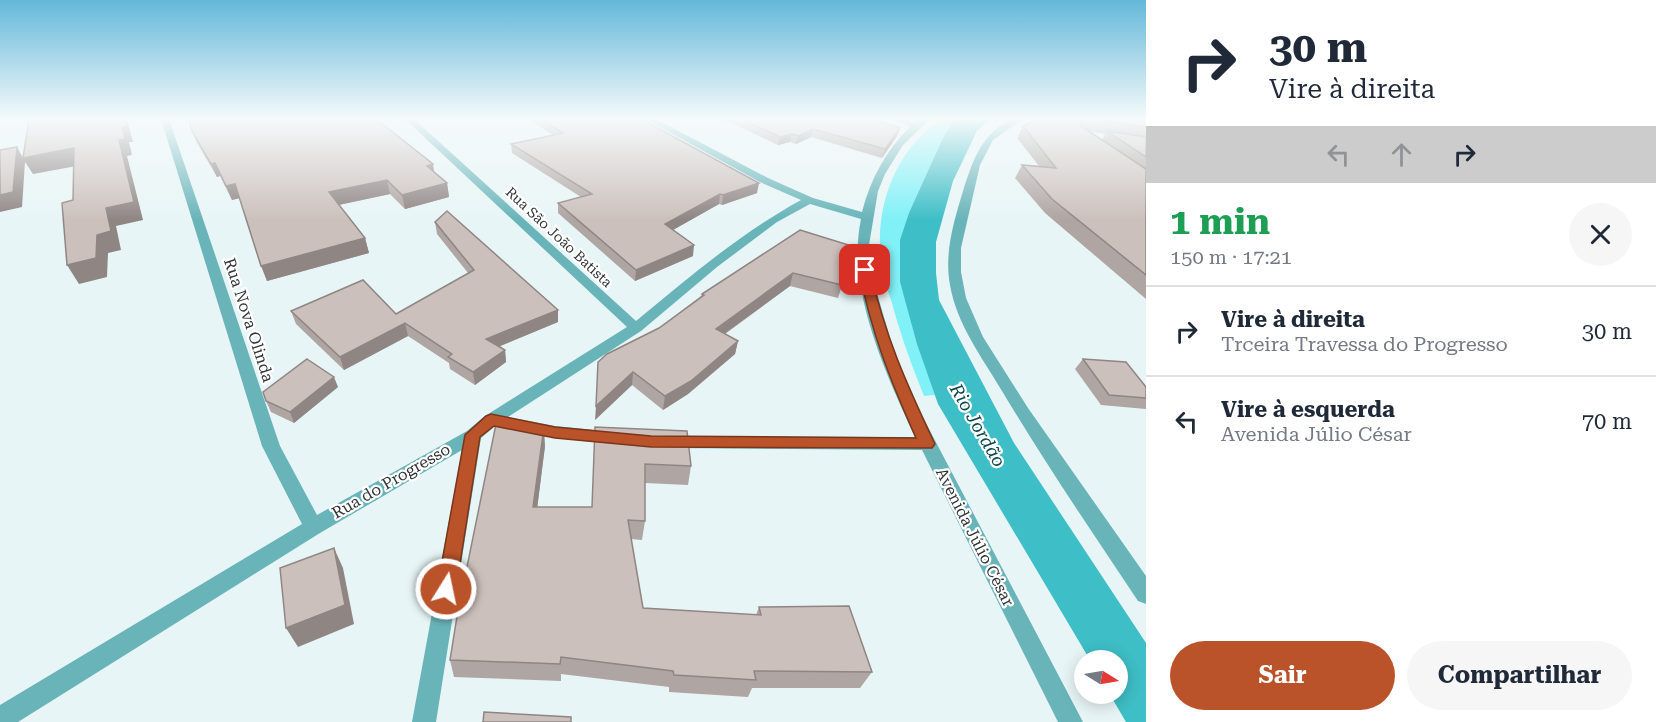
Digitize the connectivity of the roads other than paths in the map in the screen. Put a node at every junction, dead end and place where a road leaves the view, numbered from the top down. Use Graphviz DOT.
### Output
graph roads {
  1 [pos="176,153"];
  2 [pos="446,153"];
  3 [pos="713,153"];
  4 [pos="892,153"];
  5 [pos="980,153"];
  6 [pos="809,200"];
  7 [pos="867,217"];
  8 [pos="636,328"];
  9 [pos="491,420"];
  10 [pos="472,435"];
  11 [pos="630,440"];
  12 [pos="651,442"];
  13 [pos="927,444"];
  14 [pos="313,526"];
  15 [pos="1146,594"];
  16 [pos="0,719"];
  17 [pos="424,722"];
  18 [pos="1071,722"];
  1 -- 14 [label="street, Rua Nova Olinda"];
  2 -- 8 [label="street, Rua São João Batista"];
  3 -- 6 [label="street"];
  4 -- 7 [label="street, Avenida Júlio César"];
  5 -- 15 [label="street"];
  6 -- 7 [label="street"];
  6 -- 8 [label="street, Rua do Progresso"];
  7 -- 13 [label="street, Avenida Júlio César"];
  8 -- 9 [label="street, Rua do Progresso"];
  9 -- 10 [label="street, Rua do Progresso"];
  9 -- 11 [label="street"];
  10 -- 14 [label="street, Rua do Progresso"];
  10 -- 17 [label="street"];
  12 -- 13 [label="street"];
  13 -- 18 [label="street, Avenida Júlio César"];
  14 -- 16 [label="street, Rua do Progresso"];
}
